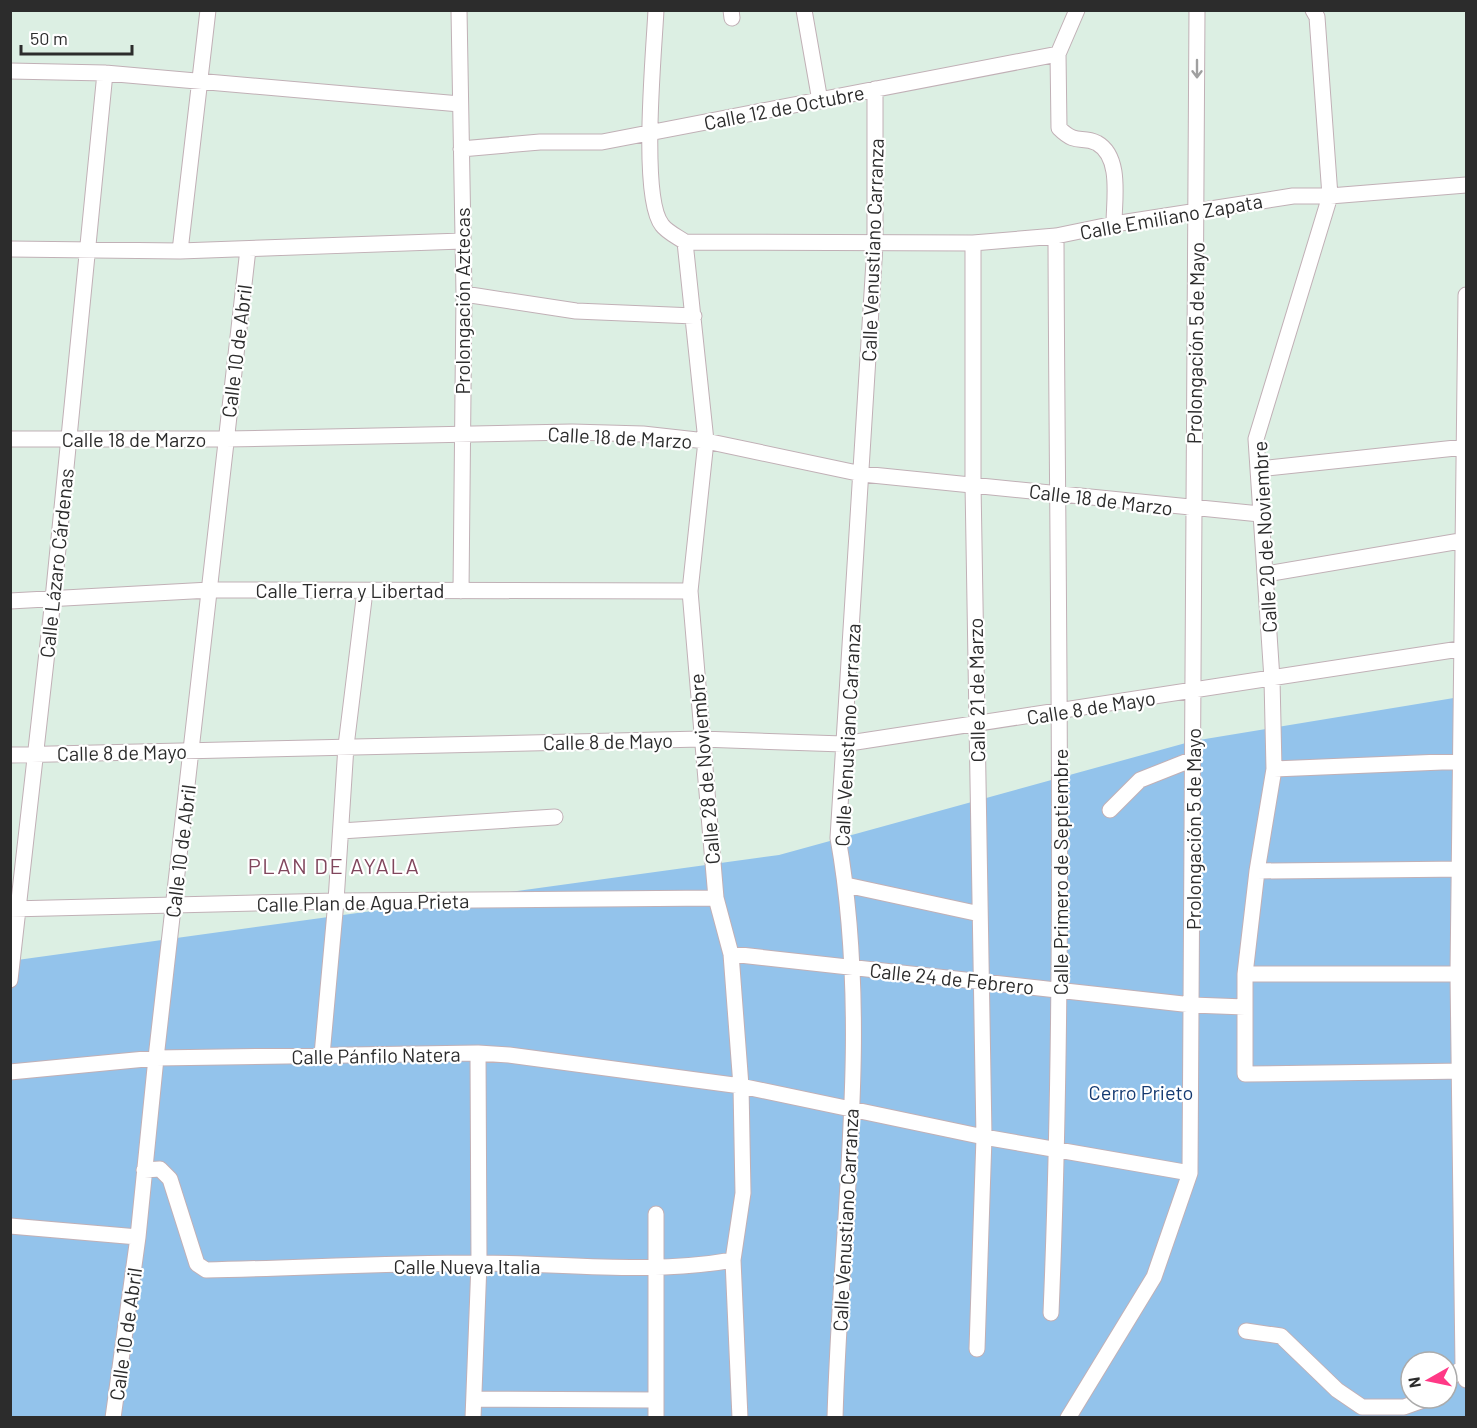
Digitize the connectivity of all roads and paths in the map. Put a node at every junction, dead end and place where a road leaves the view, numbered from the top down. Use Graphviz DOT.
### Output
graph roads {
  1 [pos="207,10"];
  2 [pos="459,10"];
  3 [pos="656,10"];
  4 [pos="804,10"];
  5 [pos="1077,10"];
  6 [pos="1197,10"];
  7 [pos="1312,10"];
  8 [pos="1058,54"];
  9 [pos="10,71"];
  10 [pos="105,73"];
  11 [pos="199,83"];
  12 [pos="875,89"];
  13 [pos="820,101"];
  14 [pos="460,104"];
  15 [pos="651,133"];
  16 [pos="461,149"];
  17 [pos="1467,185"];
  18 [pos="1330,196"];
  19 [pos="1197,211"];
  20 [pos="1114,224"];
  21 [pos="1056,236"];
  22 [pos="462,241"];
  23 [pos="684,242"];
  24 [pos="974,243"];
  25 [pos="875,245"];
  26 [pos="10,249"];
  27 [pos="248,249"];
  28 [pos="86,250"];
  29 [pos="180,251"];
  30 [pos="464,294"];
  31 [pos="1467,295"];
  32 [pos="694,316"];
  33 [pos="462,436"];
  34 [pos="69,438"];
  35 [pos="10,439"];
  36 [pos="226,439"];
  37 [pos="706,441"];
  38 [pos="1465,447"];
  39 [pos="1258,469"];
  40 [pos="862,474"];
  41 [pos="973,484"];
  42 [pos="1057,494"];
  43 [pos="1192,509"];
  44 [pos="1260,514"];
  45 [pos="1465,540"];
  46 [pos="1266,574"];
  47 [pos="210,590"];
  48 [pos="365,591"];
  49 [pos="461,591"];
  50 [pos="690,591"];
  51 [pos="53,599"];
  52 [pos="10,601"];
  53 [pos="1464,648"];
  54 [pos="1272,679"];
  55 [pos="1193,692"];
  56 [pos="1060,712"];
  57 [pos="976,724"];
  58 [pos="700,739"];
  59 [pos="843,744"];
  60 [pos="346,746"];
  61 [pos="192,752"];
  62 [pos="10,754"];
  63 [pos="36,754"];
  64 [pos="1192,759"];
  65 [pos="1463,761"];
  66 [pos="1274,769"];
  67 [pos="1110,810"];
  68 [pos="555,817"];
  69 [pos="341,831"];
  70 [pos="1463,869"];
  71 [pos="1257,871"];
  72 [pos="846,885"];
  73 [pos="716,898"];
  74 [pos="336,901"];
  75 [pos="174,905"];
  76 [pos="15,909"];
  77 [pos="980,914"];
  78 [pos="731,954"];
  79 [pos="852,967"];
  80 [pos="1245,974"];
  81 [pos="1462,974"];
  82 [pos="10,980"];
  83 [pos="982,982"];
  84 [pos="1060,991"];
  85 [pos="1192,1005"];
  86 [pos="1245,1007"];
  87 [pos="478,1053"];
  88 [pos="322,1055"];
  89 [pos="156,1058"];
  90 [pos="1463,1071"];
  91 [pos="10,1072"];
  92 [pos="741,1086"];
  93 [pos="851,1109"];
  94 [pos="984,1137"];
  95 [pos="1058,1149"];
  96 [pos="144,1170"];
  97 [pos="1190,1173"];
  98 [pos="656,1214"];
  99 [pos="10,1226"];
  100 [pos="138,1237"];
  101 [pos="733,1260"];
  102 [pos="479,1263"];
  103 [pos="654,1268"];
  104 [pos="1051,1313"];
  105 [pos="1246,1331"];
  106 [pos="977,1349"];
  107 [pos="1465,1373"];
  108 [pos="474,1399"];
  109 [pos="655,1400"];
  110 [pos="1399,1407"];
  111 [pos="113,1418"];
  112 [pos="473,1418"];
  113 [pos="656,1418"];
  114 [pos="740,1418"];
  115 [pos="836,1418"];
  116 [pos="1068,1418"];
  1 -- 11 [label="street"];
  2 -- 14 [label="street, Prolongación Aztecas"];
  3 -- 15 [label="street"];
  4 -- 13 [label="street"];
  5 -- 8 [label="street"];
  6 -- 19 [label="street, Prolongación 5 de Mayo, one-way"];
  7 -- 18 [label="street, Calle 20 de Noviembre"];
  8 -- 12 [label="street, Calle 12 de Octubre"];
  8 -- 20 [label="street"];
  9 -- 10 [label="street"];
  10 -- 11 [label="street"];
  10 -- 28 [label="street, Calle Lázaro Cárdenas"];
  11 -- 14 [label="street"];
  11 -- 29 [label="street"];
  12 -- 13 [label="street, Calle 12 de Octubre"];
  12 -- 25 [label="street, Calle Venustiano Carranza"];
  13 -- 15 [label="street, Calle 12 de Octubre"];
  14 -- 16 [label="street, Prolongación Aztecas"];
  15 -- 16 [label="street, Calle 12 de Octubre"];
  15 -- 23 [label="street"];
  16 -- 22 [label="street, Prolongación Aztecas"];
  17 -- 18 [label="street, Calle Emiliano Zapata"];
  18 -- 19 [label="street, Calle Emiliano Zapata"];
  18 -- 39 [label="street, Calle 20 de Noviembre"];
  19 -- 20 [label="street, Calle Emiliano Zapata"];
  19 -- 43 [label="street, Prolongación 5 de Mayo"];
  20 -- 21 [label="street, Calle Emiliano Zapata"];
  21 -- 24 [label="street, Calle Emiliano Zapata"];
  21 -- 42 [label="street, Calle Primero de Septiembre"];
  22 -- 27 [label="street"];
  22 -- 30 [label="street, Prolongación Aztecas"];
  23 -- 25 [label="street, Calle Emiliano Zapata"];
  23 -- 32 [label="street, Calle 28 de Noviembre"];
  24 -- 25 [label="street, Calle Emiliano Zapata"];
  24 -- 41 [label="street, Calle 21 de Marzo"];
  25 -- 40 [label="street, Calle Venustiano Carranza"];
  26 -- 28 [label="street"];
  27 -- 29 [label="street"];
  27 -- 36 [label="street, Calle 10 de Abril"];
  28 -- 29 [label="street"];
  28 -- 34 [label="street, Calle Lázaro Cárdenas"];
  30 -- 32 [label="street"];
  30 -- 33 [label="street, Prolongación Aztecas"];
  31 -- 38 [label="street"];
  32 -- 37 [label="street, Calle 28 de Noviembre"];
  33 -- 36 [label="street, Calle 18 de Marzo"];
  33 -- 37 [label="street, Calle 18 de Marzo"];
  33 -- 49 [label="street, Prolongación Aztecas"];
  34 -- 35 [label="street, Calle 18 de Marzo"];
  34 -- 36 [label="street, Calle 18 de Marzo"];
  34 -- 51 [label="street, Calle Lázaro Cárdenas"];
  36 -- 47 [label="street, Calle 10 de Abril"];
  37 -- 40 [label="street, Calle 18 de Marzo"];
  37 -- 50 [label="street, Calle 28 de Noviembre"];
  38 -- 39 [label="street"];
  38 -- 45 [label="street"];
  39 -- 44 [label="street, Calle 20 de Noviembre"];
  40 -- 41 [label="street, Calle 18 de Marzo"];
  40 -- 59 [label="street, Calle Venustiano Carranza"];
  41 -- 42 [label="street, Calle 18 de Marzo"];
  41 -- 57 [label="street, Calle 21 de Marzo"];
  42 -- 43 [label="street, Calle 18 de Marzo"];
  42 -- 56 [label="street, Calle Primero de Septiembre"];
  43 -- 44 [label="street, Calle 18 de Marzo"];
  43 -- 55 [label="street, Prolongación 5 de Mayo"];
  44 -- 46 [label="street, Calle 20 de Noviembre"];
  45 -- 46 [label="street"];
  45 -- 53 [label="street"];
  46 -- 54 [label="street, Calle 20 de Noviembre"];
  47 -- 48 [label="street, Calle Tierra y Libertad"];
  47 -- 51 [label="street, Calle Tierra y Libertad"];
  47 -- 61 [label="street, Calle 10 de Abril"];
  48 -- 49 [label="street, Calle Tierra y Libertad"];
  48 -- 60 [label="street"];
  49 -- 50 [label="street, Calle Tierra y Libertad"];
  50 -- 58 [label="street, Calle 28 de Noviembre"];
  51 -- 52 [label="street, Calle Tierra y Libertad"];
  51 -- 63 [label="street, Calle Lázaro Cárdenas"];
  53 -- 54 [label="street, Calle 8 de Mayo"];
  53 -- 65 [label="street"];
  54 -- 55 [label="street, Calle 8 de Mayo"];
  54 -- 66 [label="street, Calle 20 de Noviembre"];
  55 -- 56 [label="street, Calle 8 de Mayo"];
  55 -- 64 [label="street, Prolongación 5 de Mayo"];
  56 -- 57 [label="street, Calle 8 de Mayo"];
  56 -- 84 [label="street, Calle Primero de Septiembre"];
  57 -- 59 [label="street, Calle 8 de Mayo"];
  57 -- 77 [label="street, Calle 21 de Marzo"];
  58 -- 59 [label="street, Calle 8 de Mayo"];
  58 -- 60 [label="street, Calle 8 de Mayo"];
  58 -- 73 [label="street, Calle 28 de Noviembre"];
  59 -- 72 [label="street, Calle Venustiano Carranza"];
  60 -- 61 [label="street, Calle 8 de Mayo"];
  60 -- 69 [label="street"];
  61 -- 63 [label="street, Calle 8 de Mayo"];
  61 -- 75 [label="street, Calle 10 de Abril"];
  62 -- 63 [label="street, Calle 8 de Mayo"];
  63 -- 76 [label="street, Calle Lázaro Cárdenas"];
  64 -- 67 [label="street"];
  64 -- 85 [label="street, Prolongación 5 de Mayo"];
  65 -- 66 [label="street"];
  65 -- 70 [label="street"];
  66 -- 71 [label="street, Calle 20 de Noviembre"];
  68 -- 69 [label="street"];
  69 -- 74 [label="street"];
  70 -- 71 [label="street"];
  70 -- 81 [label="street"];
  71 -- 80 [label="street, Calle 20 de Noviembre"];
  72 -- 77 [label="street"];
  72 -- 79 [label="street, Calle Venustiano Carranza"];
  73 -- 74 [label="street, Calle Plan de Agua Prieta"];
  73 -- 78 [label="street, Calle 28 de Noviembre"];
  74 -- 75 [label="street, Calle Plan de Agua Prieta"];
  74 -- 88 [label="street"];
  75 -- 76 [label="street, Calle Plan de Agua Prieta"];
  75 -- 89 [label="street, Calle 10 de Abril"];
  76 -- 82 [label="street, Calle Lázaro Cárdenas"];
  77 -- 83 [label="street, Calle 21 de Marzo"];
  78 -- 79 [label="street, Calle 24 de Febrero"];
  78 -- 92 [label="street, Calle 28 de Noviembre"];
  79 -- 83 [label="street, Calle 24 de Febrero"];
  79 -- 93 [label="street, Calle Venustiano Carranza"];
  80 -- 81 [label="street"];
  80 -- 86 [label="street, Calle 20 de Noviembre"];
  81 -- 90 [label="street"];
  83 -- 84 [label="street, Calle 24 de Febrero"];
  83 -- 94 [label="street, Calle 21 de Marzo"];
  84 -- 85 [label="street, Calle 24 de Febrero"];
  84 -- 95 [label="street, Calle Primero de Septiembre"];
  85 -- 86 [label="street, Calle 24 de Febrero"];
  85 -- 97 [label="street, Prolongación 5 de Mayo"];
  86 -- 90 [label="street, Calle 20 de Noviembre"];
  87 -- 88 [label="street, Calle Pánfilo Natera"];
  87 -- 92 [label="street, Calle Pánfilo Natera"];
  87 -- 102 [label="street"];
  88 -- 89 [label="street, Calle Pánfilo Natera"];
  89 -- 91 [label="street, Calle Pánfilo Natera"];
  89 -- 96 [label="street, Calle 10 de Abril"];
  90 -- 107 [label="street"];
  92 -- 93 [label="street, Calle Pánfilo Natera"];
  92 -- 101 [label="street, Calle 28 de Noviembre"];
  93 -- 94 [label="street, Calle Pánfilo Natera"];
  93 -- 115 [label="street, Calle Venustiano Carranza"];
  94 -- 95 [label="street, Calle Pánfilo Natera"];
  94 -- 106 [label="street, Calle 21 de Marzo"];
  95 -- 97 [label="street, Calle Pánfilo Natera"];
  95 -- 104 [label="street, Calle Primero de Septiembre"];
  96 -- 100 [label="street, Calle 10 de Abril"];
  96 -- 102 [label="street, Calle Nueva Italia"];
  97 -- 116 [label="street, Prolongación 5 de Mayo"];
  98 -- 103 [label="street"];
  99 -- 100 [label="street"];
  100 -- 111 [label="street, Calle 10 de Abril"];
  101 -- 103 [label="street, Calle Nueva Italia"];
  101 -- 114 [label="street, Calle 28 de Noviembre"];
  102 -- 103 [label="street, Calle Nueva Italia"];
  102 -- 108 [label="street"];
  103 -- 109 [label="street"];
  105 -- 110 [label="street"];
  108 -- 109 [label="street"];
  108 -- 112 [label="street"];
  109 -- 113 [label="street"];
}
